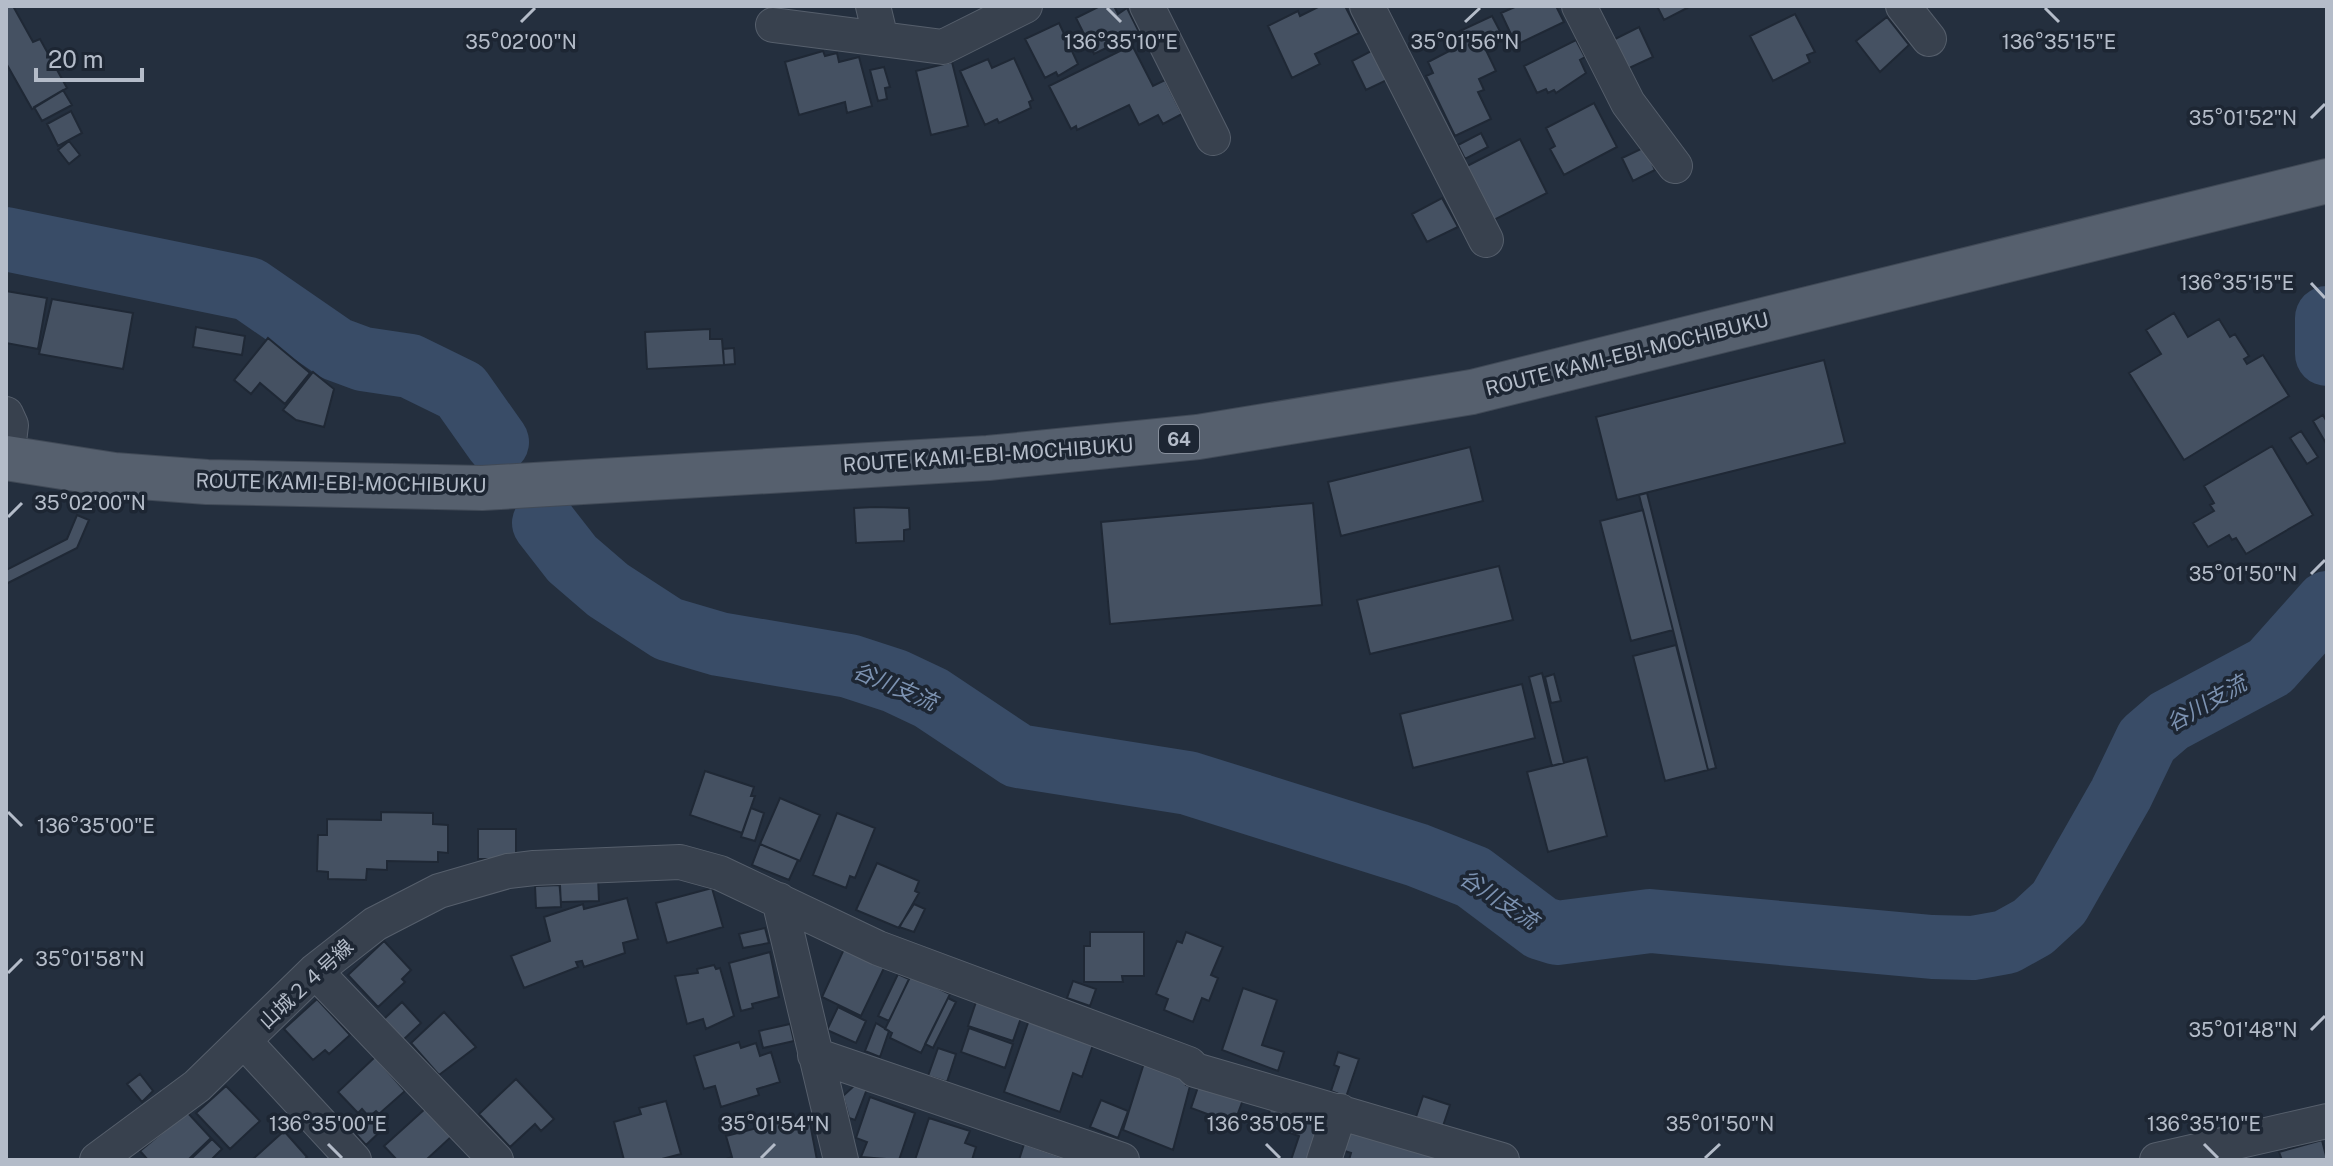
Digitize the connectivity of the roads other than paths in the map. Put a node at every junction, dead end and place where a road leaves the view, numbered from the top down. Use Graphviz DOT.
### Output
graph roads {
  1 [pos="873,6"];
  2 [pos="1025,6"];
  3 [pos="1147,6"];
  4 [pos="1367,6"];
  5 [pos="1579,6"];
  6 [pos="1903,6"];
  7 [pos="773,25"];
  8 [pos="881,39"];
  9 [pos="1929,39"];
  10 [pos="1213,138"];
  11 [pos="1675,166"];
  12 [pos="2327,181"];
  13 [pos="1486,240"];
  14 [pos="6,414"];
  15 [pos="7,458"];
  16 [pos="779,900"];
  17 [pos="315,971"];
  18 [pos="245,1042"];
  19 [pos="815,1055"];
  20 [pos="1340,1111"];
  21 [pos="2327,1121"];
  22 [pos="97,1160"];
  23 [pos="354,1160"];
  24 [pos="496,1160"];
  25 [pos="841,1160"];
  26 [pos="1122,1160"];
  27 [pos="1324,1160"];
  28 [pos="1502,1160"];
  29 [pos="2157,1160"];
  1 -- 8 [label="street"];
  2 -- 8 [label="street"];
  3 -- 10 [label="street"];
  4 -- 13 [label="street"];
  5 -- 11 [label="street"];
  6 -- 9 [label="street"];
  7 -- 8 [label="street"];
  12 -- 15 [label="main road, ROUTE KAMI-EBI-MOCHIBUKU / 64"];
  14 -- 15 [label="street"];
  16 -- 17 [label="street, 山城２４号線"];
  16 -- 19 [label="street"];
  16 -- 20 [label="street, 山城２４号線"];
  17 -- 18 [label="street, 山城２４号線"];
  17 -- 24 [label="street"];
  18 -- 22 [label="street, 山城２４号線"];
  18 -- 23 [label="street"];
  19 -- 25 [label="street"];
  19 -- 26 [label="street"];
  20 -- 27 [label="street"];
  20 -- 28 [label="street, 山城２４号線"];
  21 -- 29 [label="street"];
}
